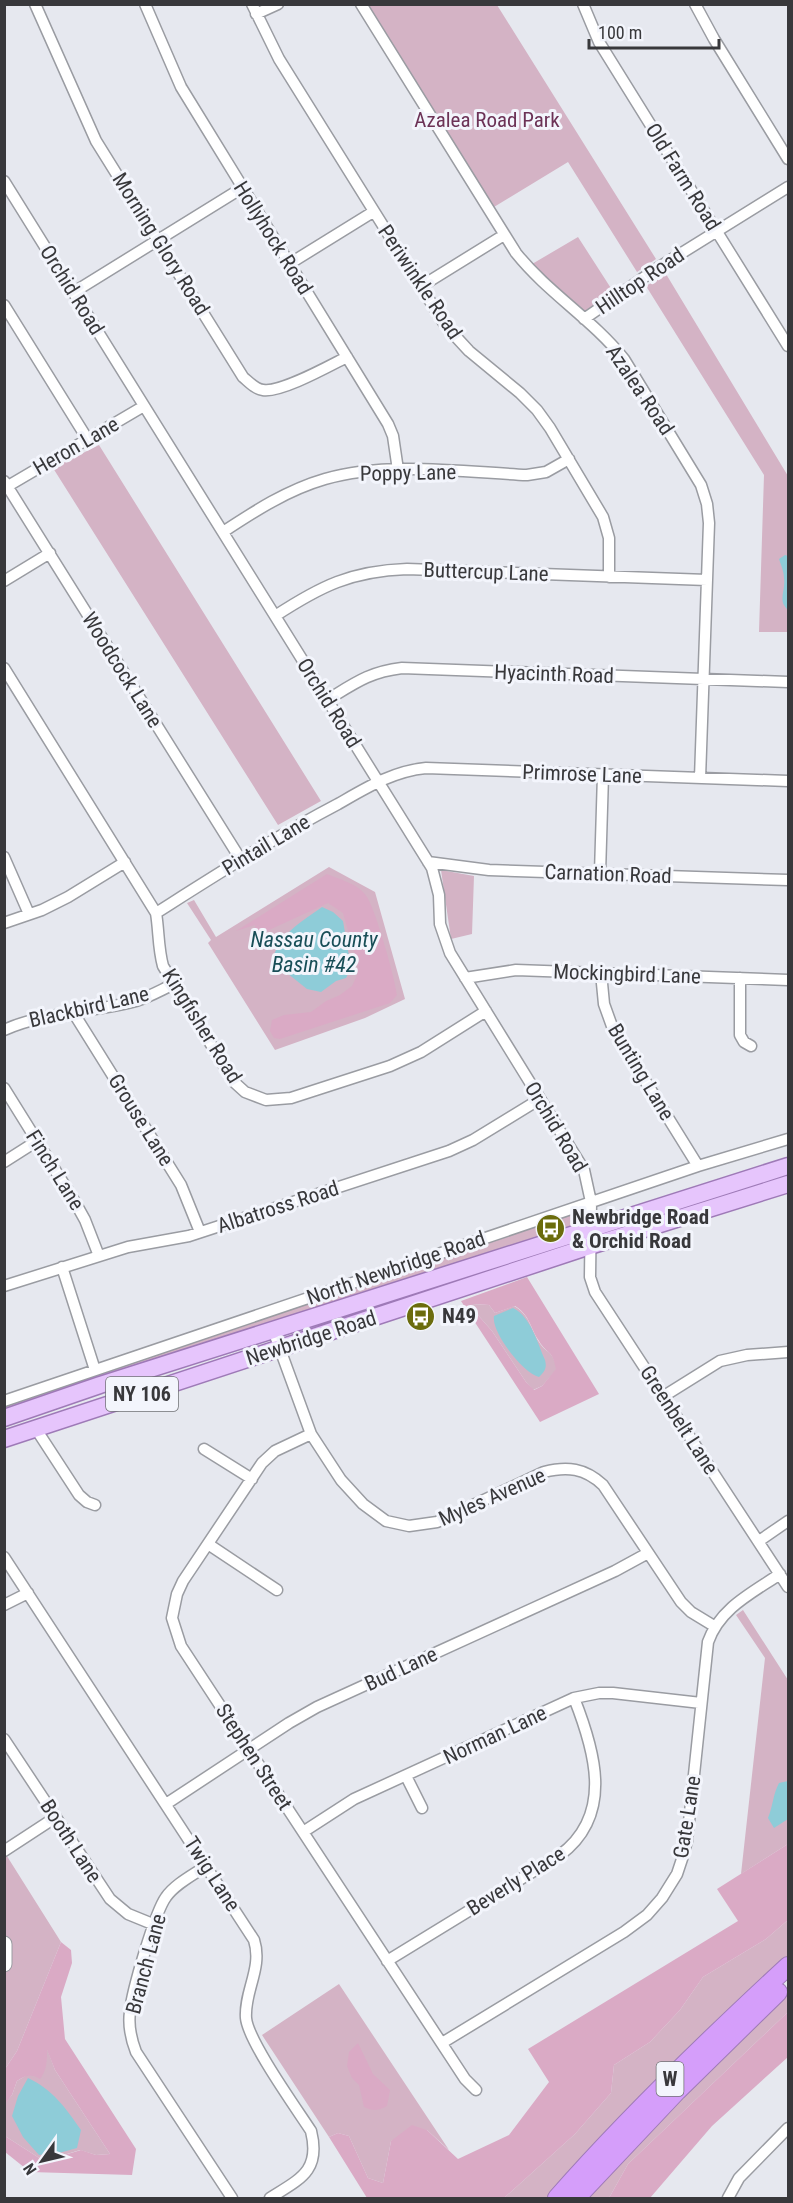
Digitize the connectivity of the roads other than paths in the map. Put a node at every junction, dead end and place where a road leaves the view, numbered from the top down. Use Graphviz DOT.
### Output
graph roads {
  1 [pos="35,4"];
  2 [pos="145,4"];
  3 [pos="278,4"];
  4 [pos="361,4"];
  5 [pos="584,4"];
  6 [pos="695,4"];
  7 [pos="254,9"];
  8 [pos="789,159"];
  9 [pos="4,181"];
  10 [pos="789,187"];
  11 [pos="242,188"];
  12 [pos="373,212"];
  13 [pos="717,231"];
  14 [pos="504,235"];
  15 [pos="158,240"];
  16 [pos="290,264"];
  17 [pos="420,287"];
  18 [pos="74,292"];
  19 [pos="4,304"];
  20 [pos="584,319"];
  21 [pos="789,346"];
  22 [pos="347,357"];
  23 [pos="144,406"];
  24 [pos="88,440"];
  25 [pos="569,459"];
  26 [pos="398,470"];
  27 [pos="6,483"];
  28 [pos="223,532"];
  29 [pos="50,553"];
  30 [pos="609,577"];
  31 [pos="707,580"];
  32 [pos="4,581"];
  33 [pos="275,616"];
  34 [pos="4,668"];
  35 [pos="704,679"];
  36 [pos="789,682"];
  37 [pos="327,700"];
  38 [pos="603,775"];
  39 [pos="700,778"];
  40 [pos="378,782"];
  41 [pos="789,782"];
  42 [pos="4,857"];
  43 [pos="241,860"];
  44 [pos="125,862"];
  45 [pos="428,862"];
  46 [pos="600,873"];
  47 [pos="789,880"];
  48 [pos="156,913"];
  49 [pos="28,914"];
  50 [pos="4,923"];
  51 [pos="601,973"];
  52 [pos="465,978"];
  53 [pos="740,978"];
  54 [pos="789,980"];
  55 [pos="174,984"];
  56 [pos="486,1011"];
  57 [pos="73,1012"];
  58 [pos="4,1030"];
  59 [pos="751,1046"];
  60 [pos="4,1088"];
  61 [pos="540,1099"];
  62 [pos="789,1139"];
  63 [pos="37,1141"];
  64 [pos="4,1162"];
  65 [pos="698,1166"];
  66 [pos="789,1166"];
  67 [pos="789,1184"];
  68 [pos="591,1202"];
  69 [pos="589,1229"];
  70 [pos="200,1232"];
  71 [pos="590,1246"];
  72 [pos="99,1256"];
  73 [pos="62,1268"];
  74 [pos="4,1286"];
  75 [pos="273,1330"];
  76 [pos="280,1348"];
  77 [pos="789,1352"];
  78 [pos="95,1370"];
  79 [pos="664,1396"];
  80 [pos="4,1401"];
  81 [pos="4,1418"];
  82 [pos="36,1429"];
  83 [pos="311,1434"];
  84 [pos="4,1439"];
  85 [pos="204,1449"];
  86 [pos="252,1479"];
  87 [pos="95,1505"];
  88 [pos="789,1521"];
  89 [pos="759,1541"];
  90 [pos="208,1544"];
  91 [pos="648,1553"];
  92 [pos="4,1557"];
  93 [pos="780,1574"];
  94 [pos="789,1587"];
  95 [pos="277,1590"];
  96 [pos="28,1593"];
  97 [pos="4,1605"];
  98 [pos="714,1626"];
  99 [pos="574,1698"];
  100 [pos="701,1703"];
  101 [pos="4,1739"];
  102 [pos="249,1749"];
  103 [pos="406,1776"];
  104 [pos="166,1804"];
  105 [pos="422,1808"];
  106 [pos="56,1817"];
  107 [pos="303,1833"];
  108 [pos="4,1851"];
  109 [pos="207,1866"];
  110 [pos="155,1925"];
  111 [pos="4,1944"];
  112 [pos="387,1961"];
  113 [pos="4,1964"];
  114 [pos="789,1966"];
  115 [pos="789,1982"];
  116 [pos="442,2043"];
  117 [pos="476,2090"];
  118 [pos="789,2128"];
  119 [pos="232,2199"];
  120 [pos="270,2199"];
  121 [pos="557,2199"];
  122 [pos="576,2199"];
  123 [pos="728,2199"];
  1 -- 15 [label="street, Morning Glory Road"];
  2 -- 11 [label="street, Hollyhock Road"];
  3 -- 7 [label="street"];
  4 -- 14 [label="street, Azalea Road"];
  5 -- 13 [label="street, Old Farm Road"];
  6 -- 8 [label="street"];
  7 -- 12 [label="street, Periwinkle Road"];
  9 -- 18 [label="street, Orchid Road"];
  10 -- 13 [label="street, Hilltop Road"];
  11 -- 15 [label="street"];
  11 -- 16 [label="street, Hollyhock Road"];
  12 -- 16 [label="street"];
  12 -- 17 [label="street, Periwinkle Road"];
  13 -- 20 [label="street, Hilltop Road"];
  13 -- 21 [label="street, Old Farm Road"];
  14 -- 17 [label="street"];
  14 -- 20 [label="street, Azalea Road"];
  15 -- 18 [label="street"];
  15 -- 22 [label="street, Morning Glory Road"];
  16 -- 22 [label="street, Hollyhock Road"];
  17 -- 25 [label="street, Periwinkle Road"];
  18 -- 23 [label="street, Orchid Road"];
  19 -- 24 [label="street"];
  20 -- 31 [label="street, Azalea Road"];
  22 -- 26 [label="street, Hollyhock Road"];
  23 -- 24 [label="street, Heron Lane"];
  23 -- 28 [label="street, Orchid Road"];
  24 -- 27 [label="street, Heron Lane"];
  25 -- 26 [label="street, Poppy Lane"];
  25 -- 30 [label="street, Periwinkle Road"];
  26 -- 28 [label="street, Poppy Lane"];
  27 -- 29 [label="street, Woodcock Lane"];
  28 -- 33 [label="street, Orchid Road"];
  29 -- 32 [label="street"];
  29 -- 43 [label="street, Woodcock Lane"];
  30 -- 31 [label="street, Buttercup Lane"];
  30 -- 33 [label="street, Buttercup Lane"];
  31 -- 35 [label="street, Azalea Road"];
  33 -- 37 [label="street, Orchid Road"];
  34 -- 44 [label="street, Kingfisher Road"];
  35 -- 36 [label="street, Hyacinth Road"];
  35 -- 37 [label="street, Hyacinth Road"];
  35 -- 39 [label="street, Azalea Road"];
  37 -- 40 [label="street, Orchid Road"];
  38 -- 39 [label="street, Primrose Lane"];
  38 -- 40 [label="street, Primrose Lane"];
  38 -- 46 [label="street"];
  39 -- 41 [label="street, Primrose Lane"];
  40 -- 43 [label="street, Pintail Lane"];
  40 -- 45 [label="street, Orchid Road"];
  42 -- 49 [label="street"];
  43 -- 48 [label="street, Pintail Lane"];
  44 -- 48 [label="street, Kingfisher Road"];
  44 -- 49 [label="street"];
  45 -- 46 [label="street, Carnation Road"];
  45 -- 52 [label="street, Orchid Road"];
  46 -- 47 [label="street, Carnation Road"];
  48 -- 55 [label="street, Kingfisher Road"];
  49 -- 50 [label="street"];
  51 -- 52 [label="street, Mockingbird Lane"];
  51 -- 53 [label="street, Mockingbird Lane"];
  51 -- 65 [label="street, Bunting Lane"];
  52 -- 56 [label="street, Orchid Road"];
  53 -- 54 [label="street, Mockingbird Lane"];
  53 -- 59 [label="street"];
  55 -- 56 [label="street, Kingfisher Road"];
  55 -- 57 [label="street, Blackbird Lane"];
  56 -- 61 [label="street, Orchid Road"];
  57 -- 58 [label="street, Blackbird Lane"];
  57 -- 70 [label="street, Grouse Lane"];
  60 -- 63 [label="street, Finch Lane"];
  61 -- 68 [label="street, Orchid Road"];
  61 -- 70 [label="street, Albatross Road"];
  62 -- 65 [label="street, North Newbridge Road"];
  63 -- 64 [label="street"];
  63 -- 72 [label="street, Finch Lane"];
  65 -- 68 [label="street, North Newbridge Road"];
  66 -- 69 [label="main road, Newbridge Road / NY 106"];
  67 -- 71 [label="main road, Newbridge Road / NY 106"];
  68 -- 69 [label="street, Orchid Road"];
  68 -- 78 [label="street, North Newbridge Road"];
  69 -- 71 [label="street, Orchid Road"];
  69 -- 75 [label="main road, Newbridge Road / NY 106"];
  70 -- 72 [label="street, Albatross Road"];
  71 -- 76 [label="main road, Newbridge Road / NY 106"];
  71 -- 79 [label="street, Greenbelt Lane"];
  72 -- 73 [label="street, Albatross Road"];
  73 -- 74 [label="street, Albatross Road"];
  73 -- 78 [label="street"];
  75 -- 76 [label="street, Myles Avenue"];
  75 -- 81 [label="main road, Newbridge Road / NY 106"];
  76 -- 82 [label="main road, Newbridge Road / NY 106"];
  76 -- 83 [label="street, Myles Avenue"];
  77 -- 79 [label="street"];
  78 -- 80 [label="street, North Newbridge Road"];
  79 -- 89 [label="street, Greenbelt Lane"];
  82 -- 84 [label="main road, Newbridge Road / NY 106"];
  82 -- 87 [label="street"];
  83 -- 86 [label="street, Stephen Street"];
  83 -- 91 [label="street, Myles Avenue"];
  85 -- 86 [label="street"];
  86 -- 90 [label="street, Stephen Street"];
  88 -- 89 [label="street"];
  89 -- 93 [label="street, Greenbelt Lane"];
  90 -- 95 [label="street"];
  90 -- 102 [label="street, Stephen Street"];
  91 -- 98 [label="street, Myles Avenue"];
  91 -- 102 [label="street, Bud Lane"];
  92 -- 96 [label="street, Twig Lane"];
  93 -- 94 [label="street, Greenbelt Lane"];
  93 -- 98 [label="street, Gate Lane"];
  96 -- 97 [label="street"];
  96 -- 104 [label="street, Twig Lane"];
  98 -- 100 [label="street, Gate Lane"];
  99 -- 100 [label="street, Norman Lane"];
  99 -- 103 [label="street, Norman Lane"];
  99 -- 112 [label="street, Beverly Place"];
  100 -- 116 [label="street, Gate Lane"];
  101 -- 106 [label="street, Booth Lane"];
  102 -- 104 [label="street, Bud Lane"];
  102 -- 107 [label="street, Stephen Street"];
  103 -- 105 [label="street"];
  103 -- 107 [label="street, Norman Lane"];
  104 -- 109 [label="street, Twig Lane"];
  106 -- 108 [label="street"];
  106 -- 110 [label="street, Booth Lane"];
  107 -- 112 [label="street, Stephen Street"];
  109 -- 110 [label="street, Branch Lane"];
  109 -- 120 [label="street, Twig Lane"];
  110 -- 119 [label="street, Branch Lane"];
  111 -- 113 [label="street"];
  112 -- 116 [label="street, Stephen Street"];
  114 -- 121 [label="highway, W"];
  115 -- 122 [label="highway, W"];
  116 -- 117 [label="street, Stephen Street"];
  118 -- 123 [label="street"];
}
